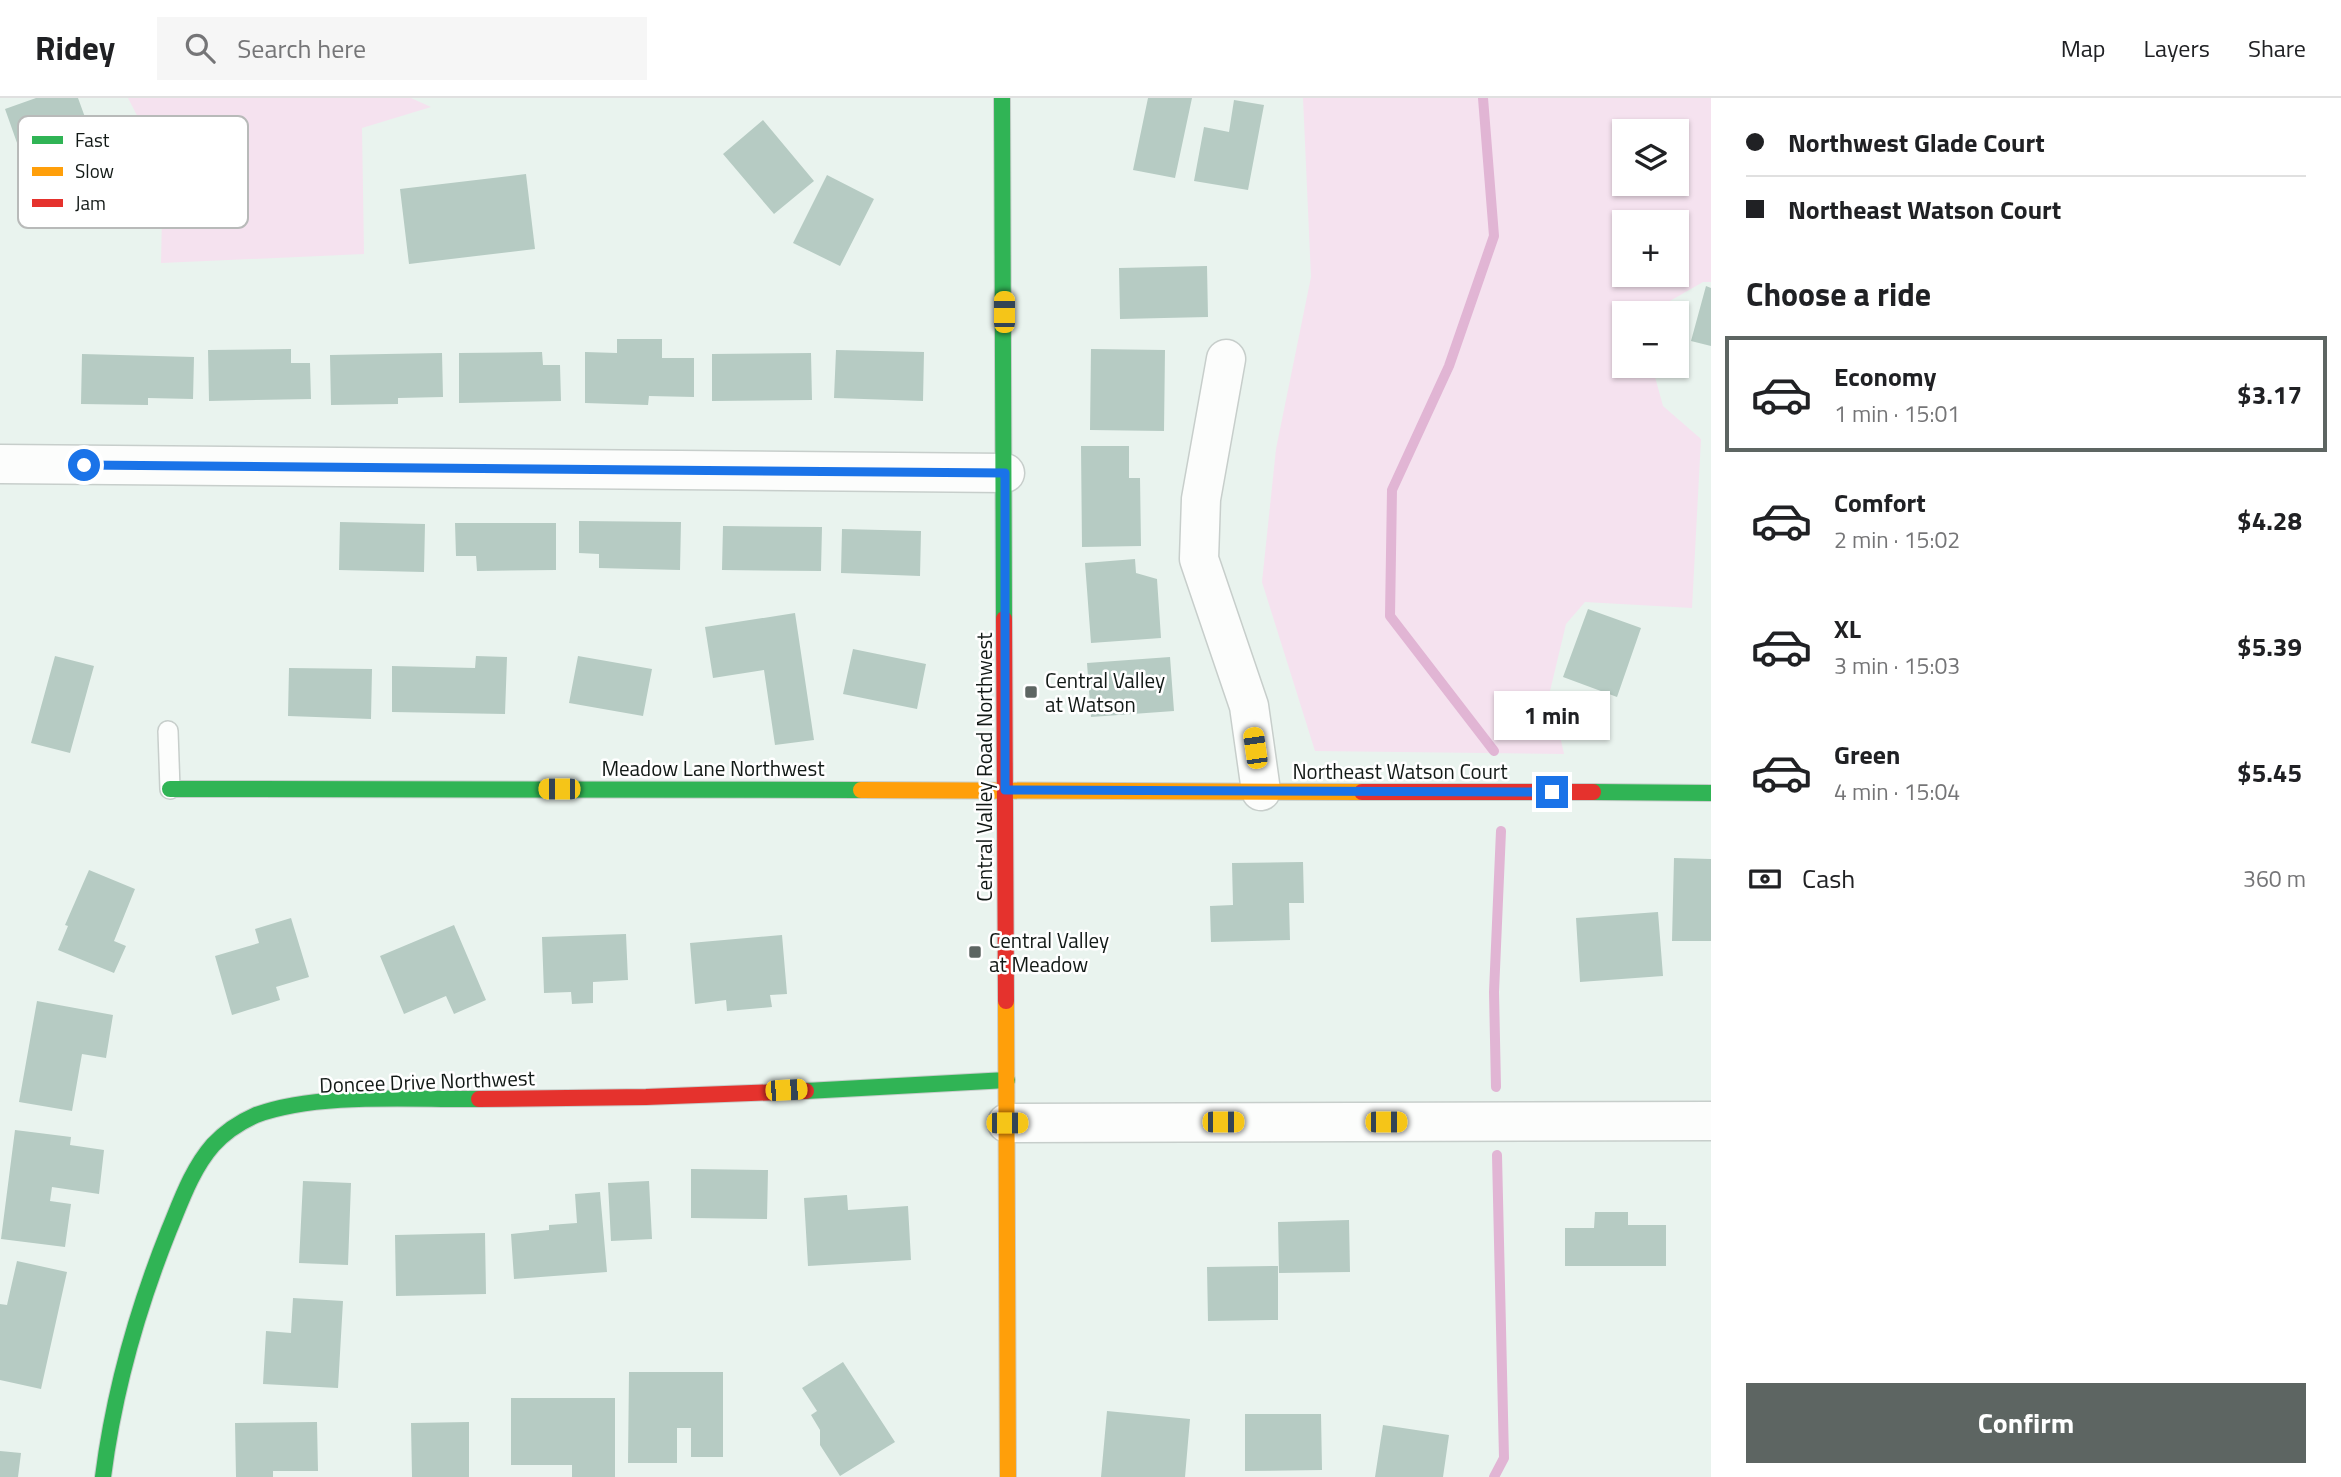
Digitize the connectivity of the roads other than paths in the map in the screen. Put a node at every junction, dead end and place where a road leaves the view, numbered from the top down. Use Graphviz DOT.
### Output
graph roads {
  1 [pos="1002,98"];
  2 [pos="1226,359"];
  3 [pos="0,464"];
  4 [pos="1005,473"];
  5 [pos="169,731"];
  6 [pos="170,789"];
  7 [pos="1005,790"];
  8 [pos="1261,791"];
  9 [pos="1711,793"];
  10 [pos="1007,1080"];
  11 [pos="1711,1121"];
  12 [pos="1007,1123"];
  13 [pos="103,1477"];
  14 [pos="1008,1477"];
  1 -- 4 [label="street, Central Valley Road Northwest"];
  2 -- 8 [label="street"];
  3 -- 4 [label="street"];
  4 -- 7 [label="street, Central Valley Road Northwest"];
  5 -- 6 [label="lane"];
  6 -- 7 [label="street, Meadow Lane Northwest"];
  7 -- 8 [label="street, Northeast Watson Court"];
  7 -- 10 [label="street, Central Valley Road Northwest"];
  8 -- 9 [label="street, Northeast Watson Court"];
  10 -- 12 [label="street, Central Valley Road Northwest"];
  10 -- 13 [label="street, Doncee Drive Northwest"];
  11 -- 12 [label="street"];
  12 -- 14 [label="street, Central Valley Road Northwest"];
}
